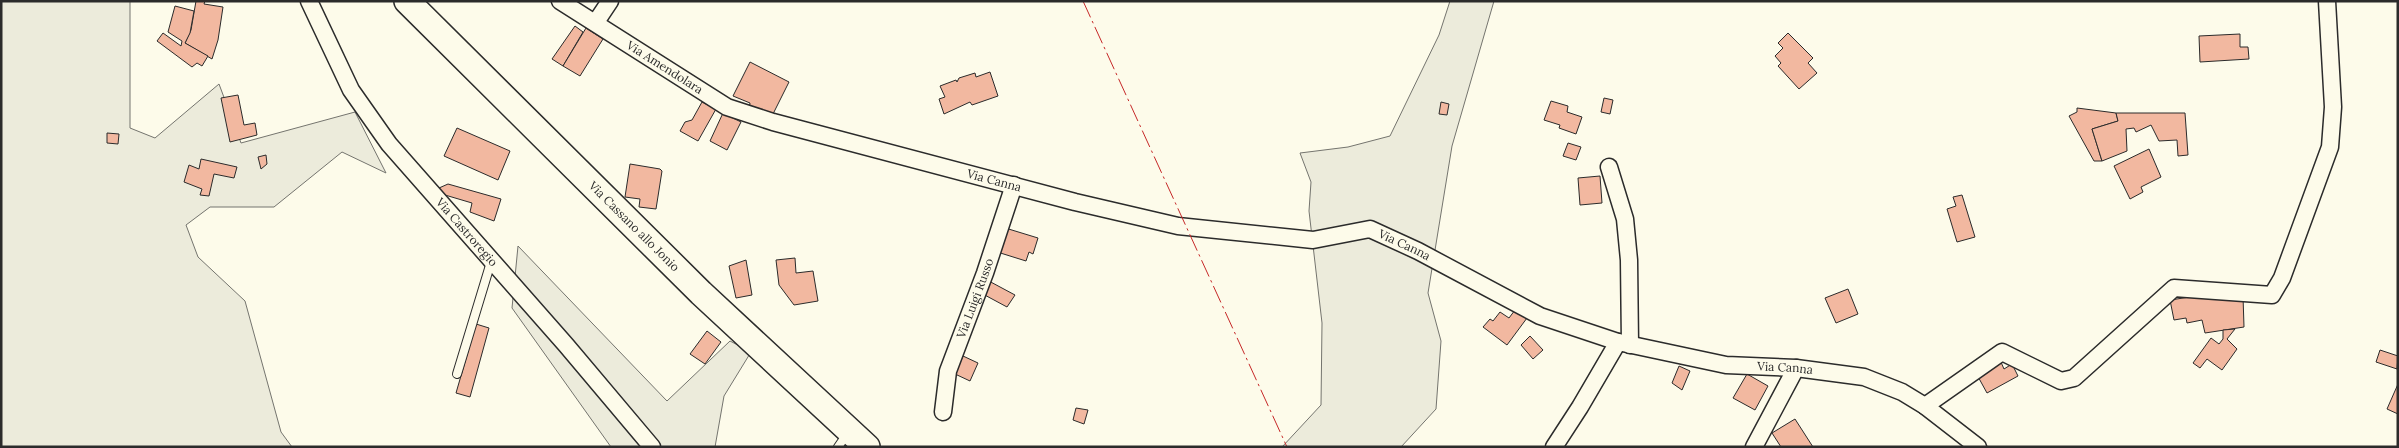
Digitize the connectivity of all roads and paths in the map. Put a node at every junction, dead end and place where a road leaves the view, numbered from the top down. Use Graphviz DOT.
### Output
graph roads {
  1 [pos="309,1"];
  2 [pos="407,1"];
  3 [pos="560,1"];
  4 [pos="610,1"];
  5 [pos="2327,1"];
  6 [pos="596,22"];
  7 [pos="773,122"];
  8 [pos="1608,167"];
  9 [pos="1014,185"];
  10 [pos="491,262"];
  11 [pos="1624,344"];
  12 [pos="1796,368"];
  13 [pos="457,374"];
  14 [pos="1925,406"];
  15 [pos="943,412"];
  16 [pos="852,441"];
  17 [pos="652,447"];
  18 [pos="1554,447"];
  19 [pos="1754,447"];
  20 [pos="1978,447"];
  1 -- 10 [label="street, Via Castroregio"];
  2 -- 16 [label="main road, Via Cassano allo Jonio"];
  3 -- 6 [label="street, Via Amendolara"];
  4 -- 6 [label="street"];
  5 -- 14 [label="street"];
  6 -- 7 [label="street, Via Amendolara"];
  7 -- 9 [label="street, Via Canna"];
  8 -- 11 [label="street"];
  9 -- 11 [label="street, Via Canna"];
  9 -- 15 [label="street, Via Luigi Russo"];
  10 -- 13 [label="lane"];
  10 -- 17 [label="street, Via Castroregio"];
  11 -- 12 [label="street, Via Canna"];
  11 -- 18 [label="street"];
  12 -- 14 [label="street, Via Canna"];
  12 -- 19 [label="street"];
  14 -- 20 [label="street, Via Canna"];
}
